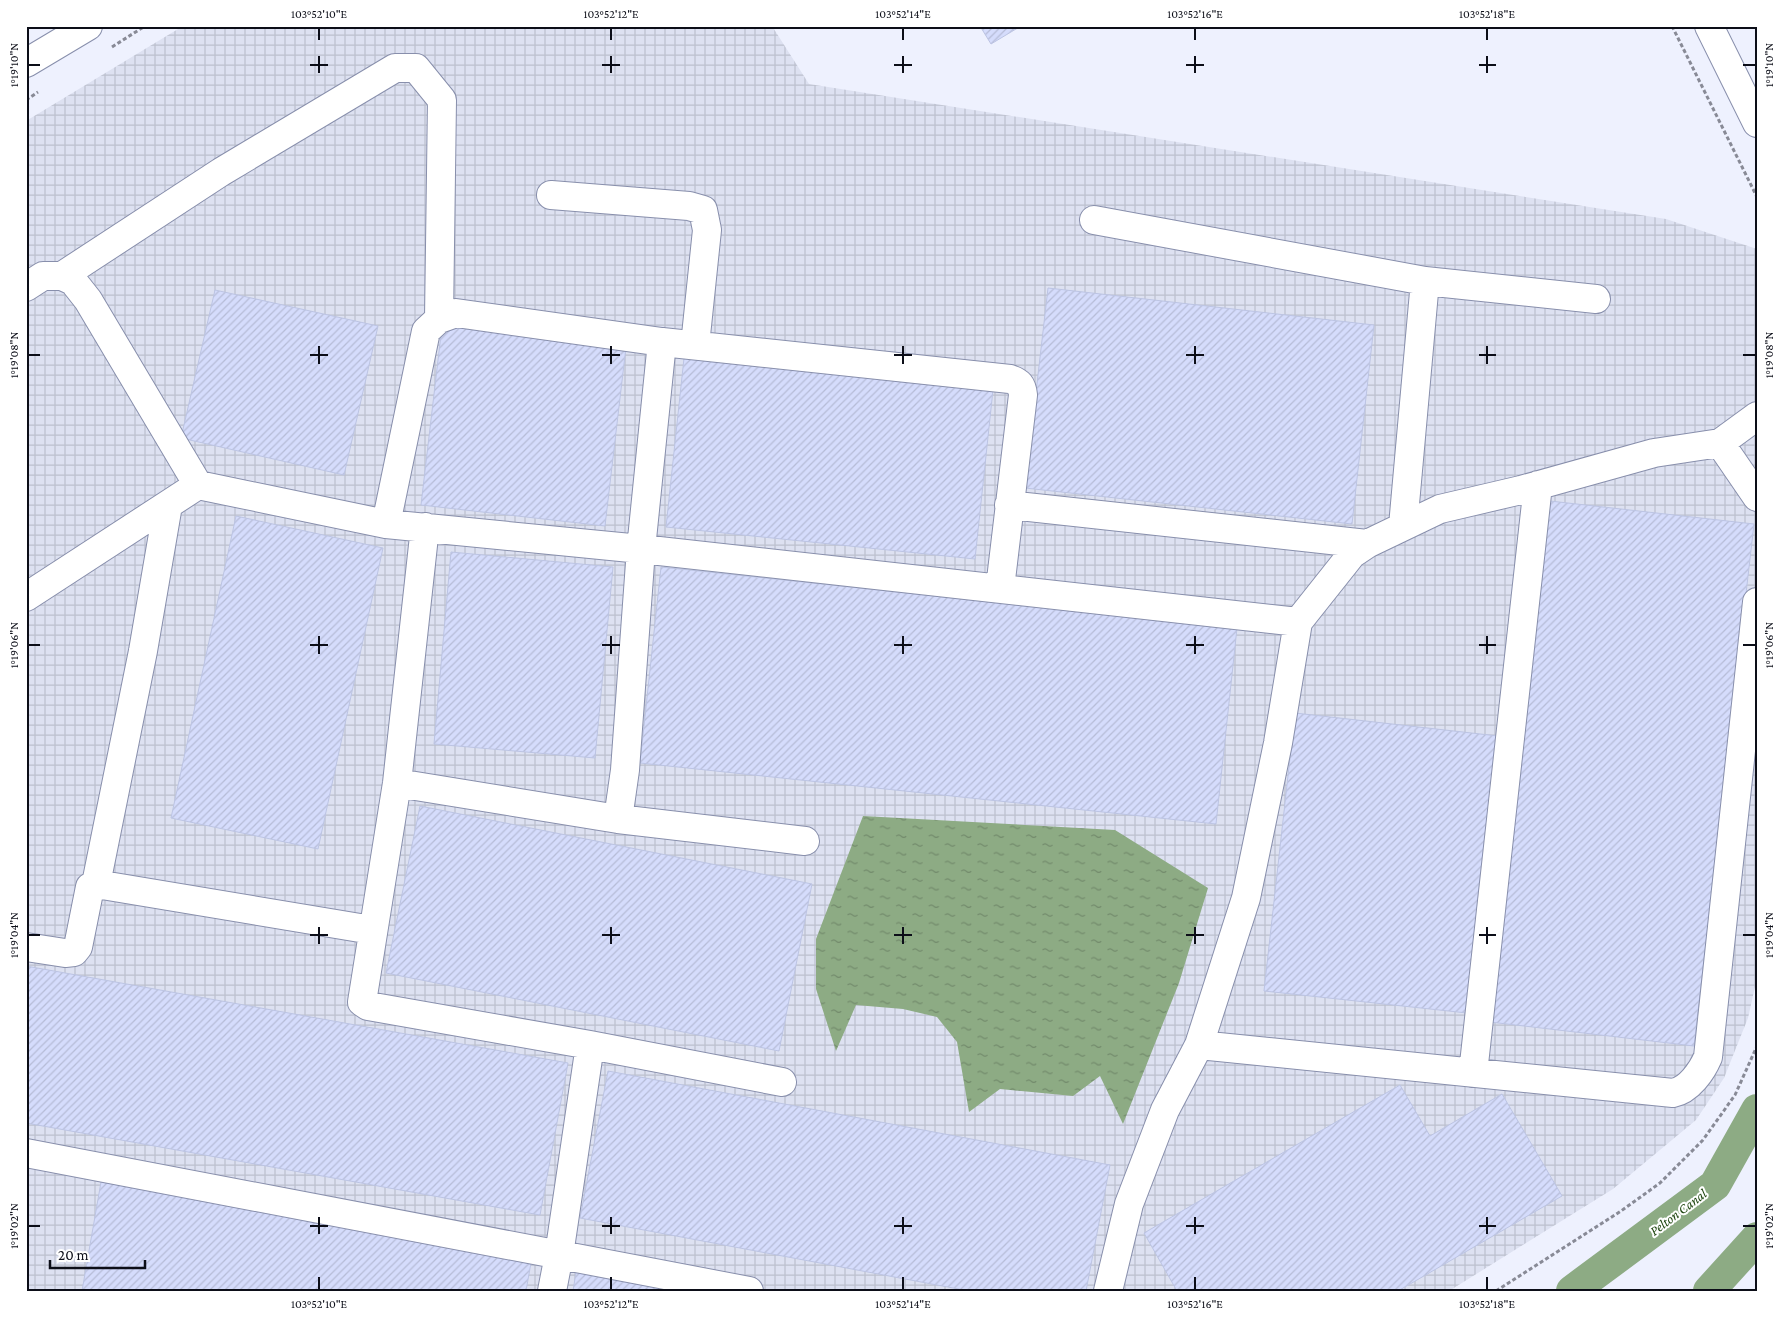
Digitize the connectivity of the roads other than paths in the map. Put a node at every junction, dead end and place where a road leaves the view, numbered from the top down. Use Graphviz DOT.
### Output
graph roads {
  1 [pos="88,26"];
  2 [pos="1709,26"];
  3 [pos="26,64"];
  4 [pos="1757,123"];
  5 [pos="550,194"];
  6 [pos="1094,220"];
  7 [pos="62,276"];
  8 [pos="1425,281"];
  9 [pos="26,287"];
  10 [pos="1596,298"];
  11 [pos="438,319"];
  12 [pos="662,342"];
  13 [pos="695,345"];
  14 [pos="1757,416"];
  15 [pos="1720,443"];
  16 [pos="198,485"];
  17 [pos="1538,485"];
  18 [pos="1757,497"];
  19 [pos="168,505"];
  20 [pos="1009,505"];
  21 [pos="386,524"];
  22 [pos="1403,526"];
  23 [pos="425,527"];
  24 [pos="1367,544"];
  25 [pos="641,549"];
  26 [pos="1000,588"];
  27 [pos="26,597"];
  28 [pos="1757,602"];
  29 [pos="1298,622"];
  30 [pos="397,783"];
  31 [pos="618,819"];
  32 [pos="804,841"];
  33 [pos="96,884"];
  34 [pos="372,930"];
  35 [pos="26,947"];
  36 [pos="590,1045"];
  37 [pos="1199,1045"];
  38 [pos="1473,1073"];
  39 [pos="782,1082"];
  40 [pos="26,1153"];
  41 [pos="560,1254"];
  42 [pos="552,1291"];
  43 [pos="749,1291"];
  44 [pos="1108,1291"];
  1 -- 3 [label="main road"];
  2 -- 4 [label="main road"];
  5 -- 13 [label="main road"];
  6 -- 8 [label="main road"];
  7 -- 9 [label="main road"];
  7 -- 11 [label="main road"];
  7 -- 16 [label="main road"];
  8 -- 10 [label="main road"];
  8 -- 22 [label="main road"];
  11 -- 12 [label="main road"];
  11 -- 21 [label="main road"];
  12 -- 13 [label="main road"];
  12 -- 25 [label="main road"];
  13 -- 20 [label="main road"];
  14 -- 15 [label="main road"];
  15 -- 17 [label="main road"];
  15 -- 18 [label="main road"];
  16 -- 19 [label="main road"];
  16 -- 21 [label="main road"];
  17 -- 22 [label="main road"];
  17 -- 38 [label="main road"];
  19 -- 27 [label="main road"];
  19 -- 33 [label="main road"];
  20 -- 24 [label="main road"];
  20 -- 26 [label="main road"];
  21 -- 23 [label="main road"];
  22 -- 24 [label="main road"];
  23 -- 25 [label="main road"];
  23 -- 30 [label="main road"];
  24 -- 29 [label="main road"];
  25 -- 26 [label="main road"];
  25 -- 31 [label="main road"];
  26 -- 29 [label="main road"];
  28 -- 38 [label="main road"];
  29 -- 37 [label="main road"];
  30 -- 31 [label="main road"];
  30 -- 34 [label="main road"];
  31 -- 32 [label="main road"];
  33 -- 34 [label="main road"];
  33 -- 35 [label="main road"];
  34 -- 36 [label="main road"];
  36 -- 39 [label="main road"];
  36 -- 41 [label="main road"];
  37 -- 38 [label="main road"];
  37 -- 44 [label="main road"];
  40 -- 41 [label="main road"];
  41 -- 42 [label="main road"];
  41 -- 43 [label="main road"];
}
